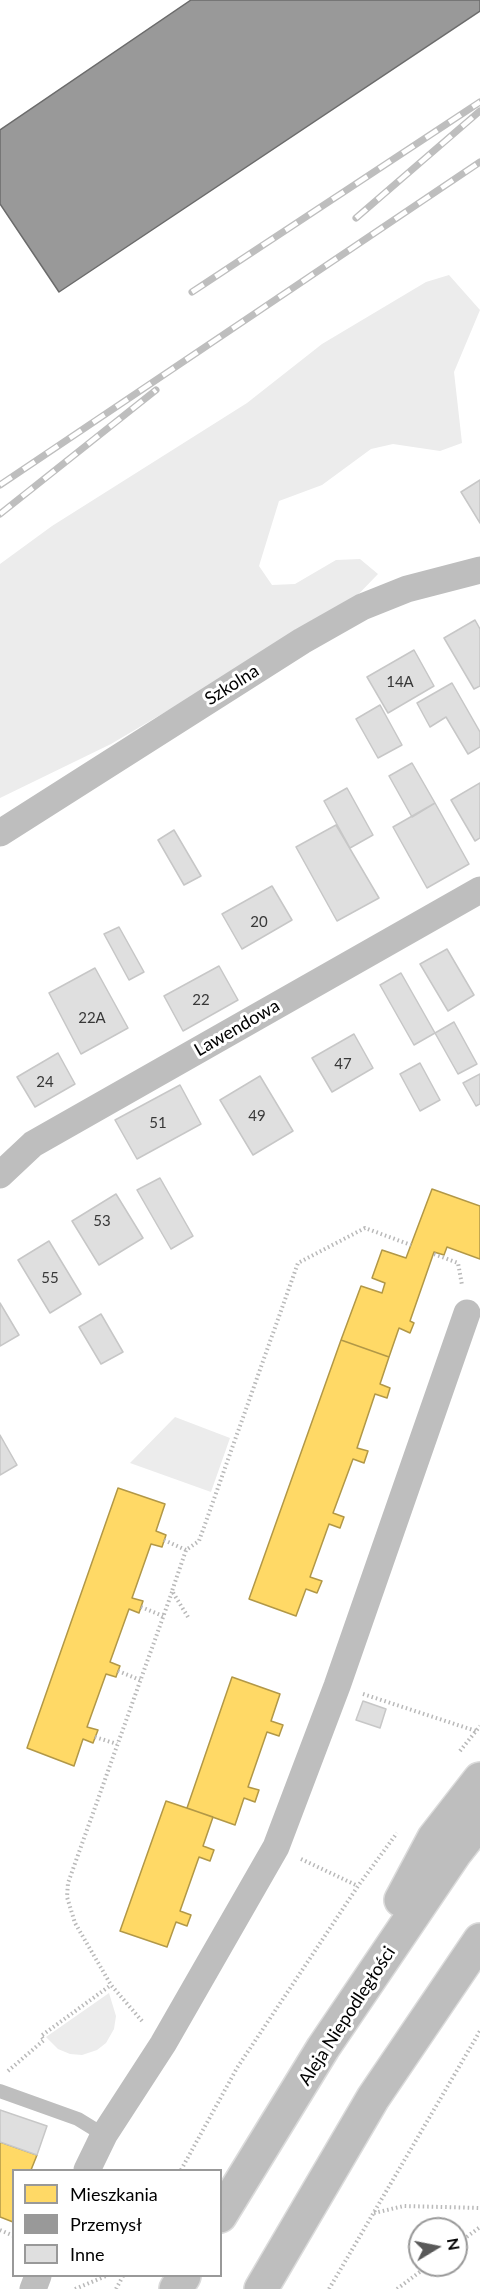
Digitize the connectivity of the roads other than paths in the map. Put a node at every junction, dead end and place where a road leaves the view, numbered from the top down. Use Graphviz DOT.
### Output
graph roads {
  1 [pos="480,570"];
  2 [pos="0,833"];
  3 [pos="480,890"];
  4 [pos="0,1175"];
  5 [pos="467,1313"];
  6 [pos="480,1779"];
  7 [pos="480,1821"];
  8 [pos="480,1940"];
  9 [pos="324,2048"];
  10 [pos="0,2091"];
  11 [pos="104,2135"];
  12 [pos="87,2169"];
  13 [pos="222,2213"];
  14 [pos="261,2289"];
  1 -- 2 [label="street, Szkolna"];
  3 -- 4 [label="street, Lawendowa"];
  5 -- 11 [label="street"];
  6 -- 9 [label="main road"];
  7 -- 9 [label="main road, Aleja Niepodległości"];
  8 -- 14 [label="main road"];
  9 -- 13 [label="main road, Aleja Niepodległości"];
  10 -- 11 [label="lane"];
  11 -- 12 [label="street"];
}
